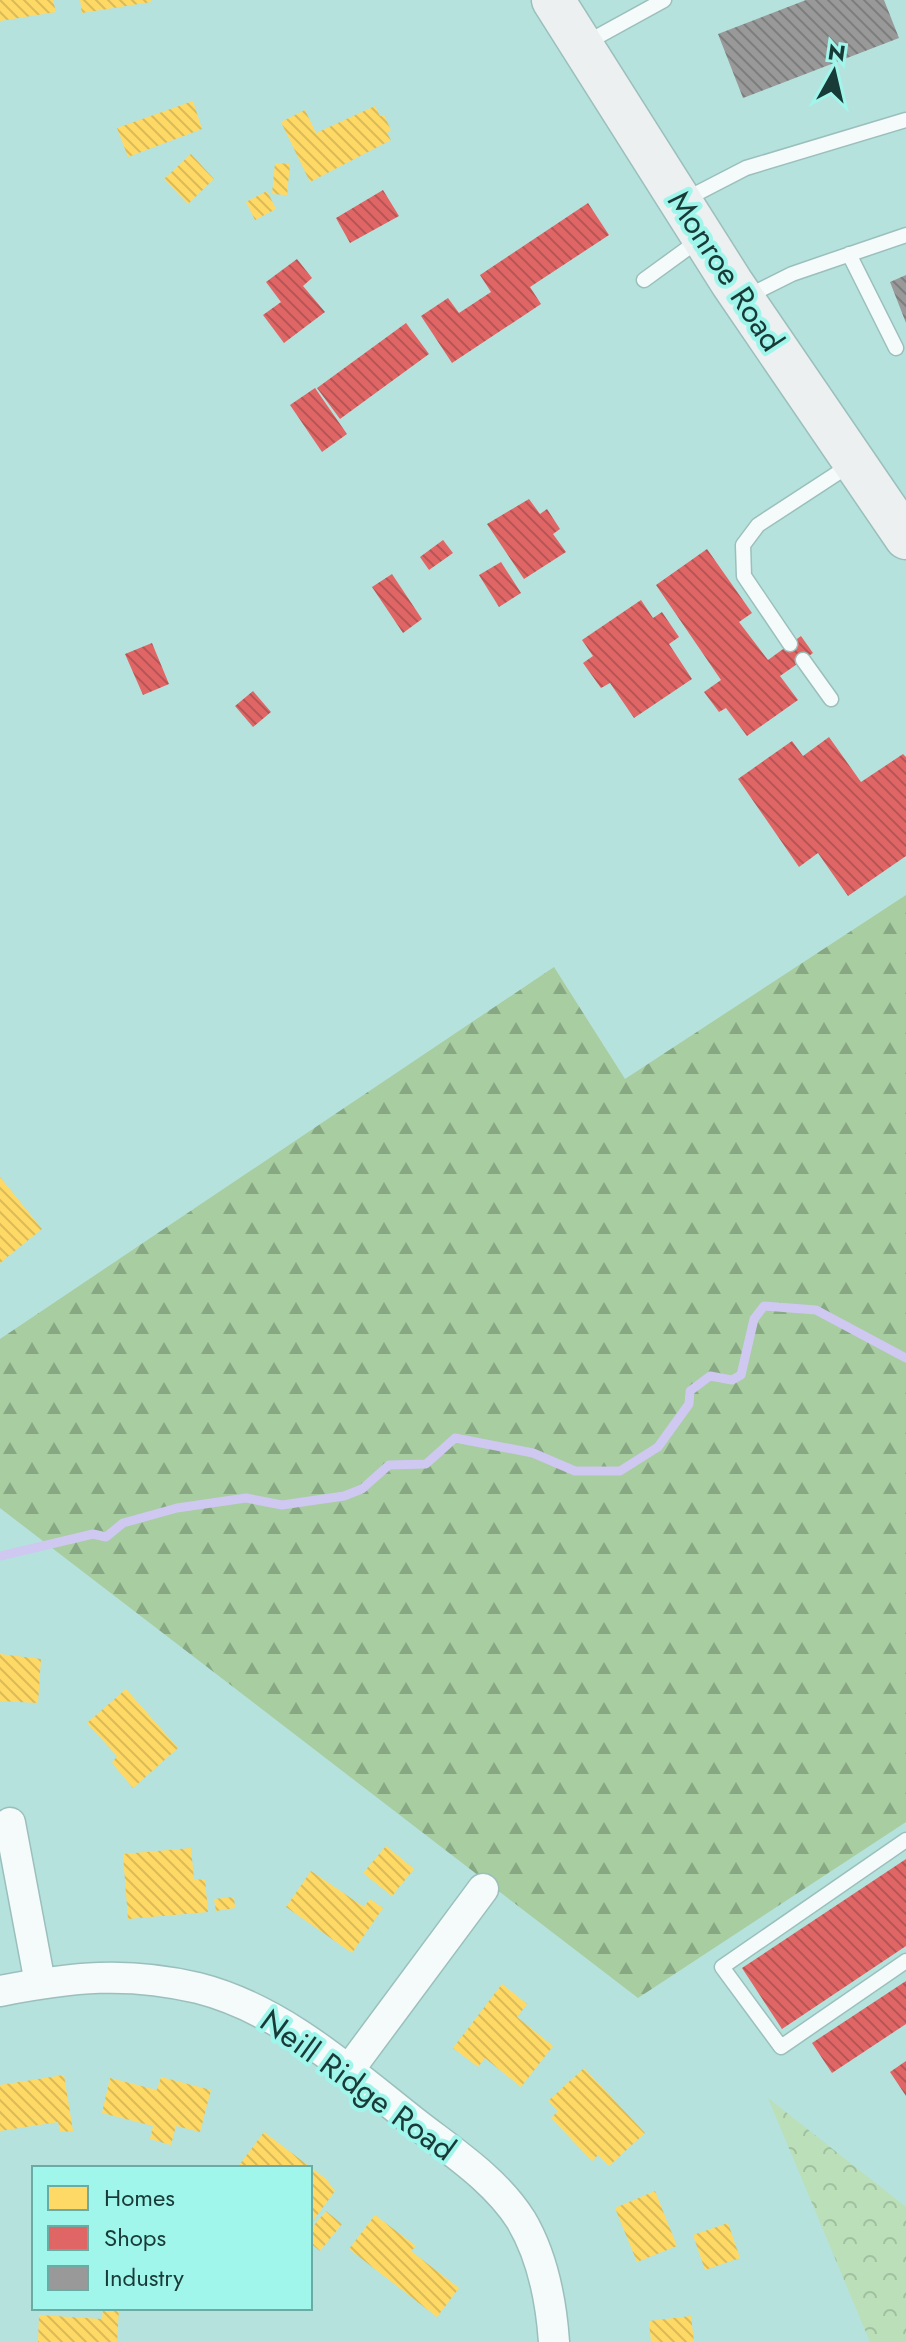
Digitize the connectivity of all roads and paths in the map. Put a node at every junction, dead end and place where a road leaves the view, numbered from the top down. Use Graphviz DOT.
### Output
graph roads {
  1 [pos="553,0"];
  2 [pos="664,0"];
  3 [pos="580,46"];
  4 [pos="906,120"];
  5 [pos="680,202"];
  6 [pos="906,235"];
  7 [pos="703,237"];
  8 [pos="849,254"];
  9 [pos="644,280"];
  10 [pos="742,299"];
  11 [pos="896,348"];
  12 [pos="853,463"];
  13 [pos="906,538"];
  14 [pos="790,644"];
  15 [pos="803,660"];
  16 [pos="831,699"];
  17 [pos="10,1823"];
  18 [pos="906,1840"];
  19 [pos="483,1889"];
  20 [pos="906,1961"];
  21 [pos="40,1983"];
  22 [pos="0,1991"];
  23 [pos="348,2071"];
  24 [pos="554,2342"];
  1 -- 3 [label="main road, Monroe Road"];
  2 -- 3 [label="lane"];
  3 -- 5 [label="main road, Monroe Road"];
  4 -- 5 [label="lane"];
  5 -- 7 [label="main road, Monroe Road"];
  6 -- 8 [label="lane"];
  7 -- 9 [label="lane"];
  7 -- 10 [label="main road, Monroe Road"];
  8 -- 10 [label="lane"];
  8 -- 11 [label="lane"];
  10 -- 12 [label="main road, Monroe Road"];
  12 -- 13 [label="main road, Monroe Road"];
  12 -- 14 [label="lane"];
  15 -- 16 [label="lane"];
  17 -- 21 [label="street"];
  18 -- 20 [label="lane"];
  19 -- 23 [label="street"];
  21 -- 22 [label="street, Neill Ridge Road"];
  21 -- 23 [label="street, Neill Ridge Road"];
  23 -- 24 [label="street, Neill Ridge Road"];
}
